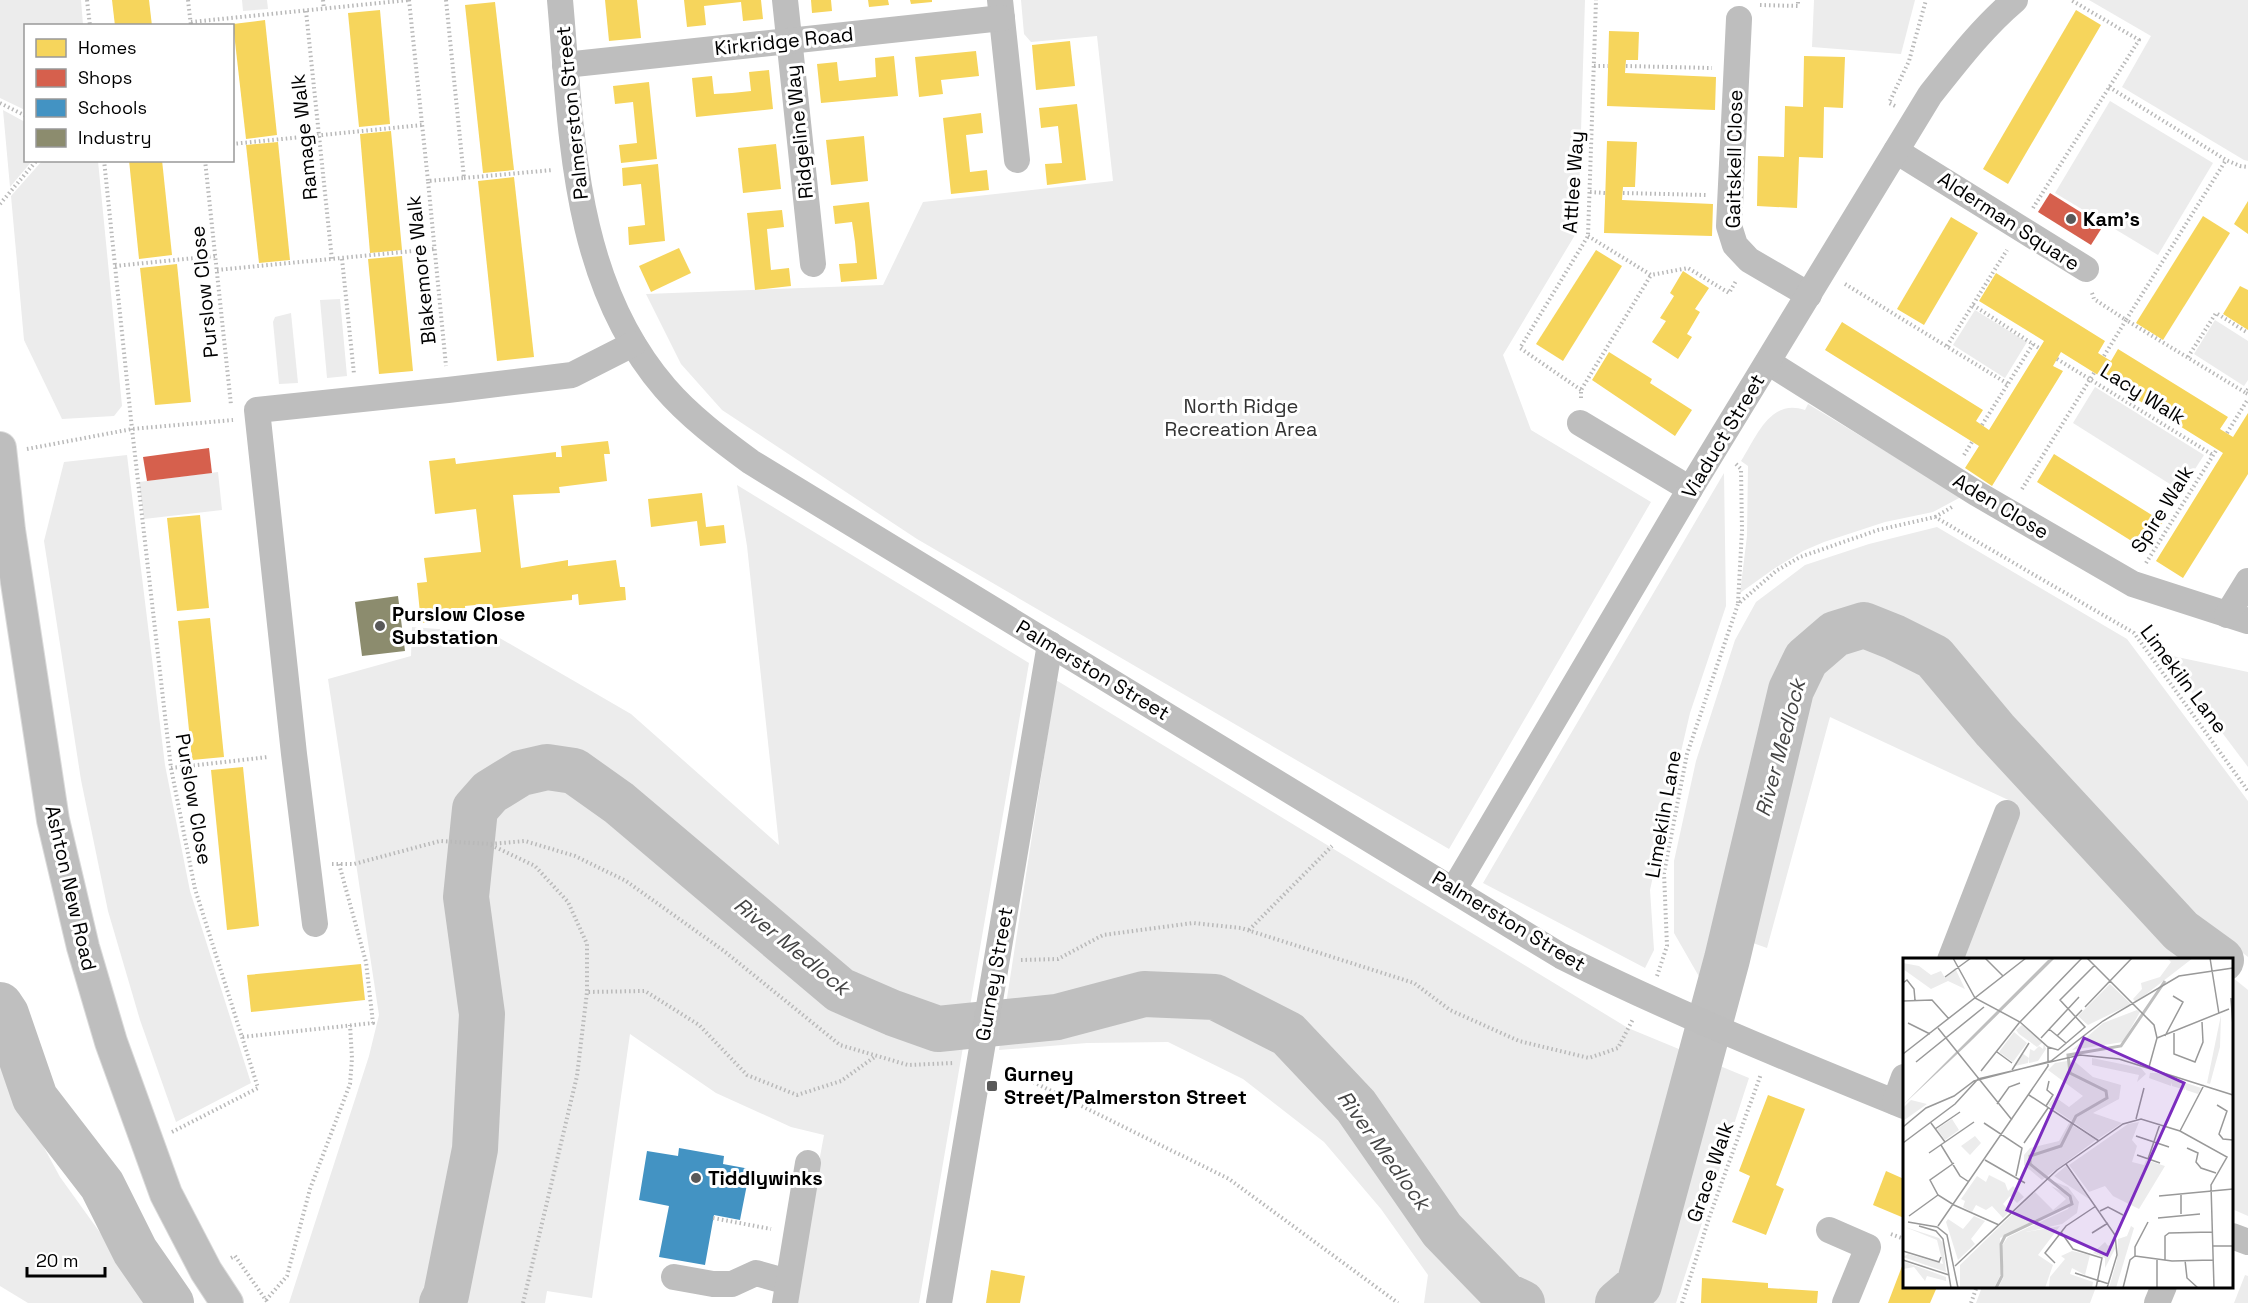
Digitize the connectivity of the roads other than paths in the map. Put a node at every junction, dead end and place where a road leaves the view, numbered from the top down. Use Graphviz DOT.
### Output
graph roads {
  1 [pos="560,0"];
  2 [pos="785,0"];
  3 [pos="2015,0"];
  4 [pos="1001,9"];
  5 [pos="1739,19"];
  6 [pos="790,41"];
  7 [pos="565,64"];
  8 [pos="1896,151"];
  9 [pos="1017,160"];
  10 [pos="813,264"];
  11 [pos="2086,269"];
  12 [pos="1809,295"];
  13 [pos="633,344"];
  14 [pos="1768,362"];
  15 [pos="1580,423"];
  16 [pos="0,448"];
  17 [pos="0,454"];
  18 [pos="1690,489"];
  19 [pos="2248,581"];
  20 [pos="2237,618"];
  21 [pos="1050,644"];
  22 [pos="2007,813"];
  23 [pos="1454,890"];
  24 [pos="315,924"];
  25 [pos="1951,958"];
  26 [pos="1903,1088"];
  27 [pos="1900,1104"];
  28 [pos="808,1163"];
  29 [pos="1829,1230"];
  30 [pos="2233,1236"];
  31 [pos="2248,1242"];
  32 [pos="674,1277"];
  33 [pos="2164,1288"];
  34 [pos="786,1292"];
  35 [pos="227,1303"];
  36 [pos="939,1303"];
  37 [pos="1845,1303"];
  38 [pos="2157,1303"];
  1 -- 7 [label="street, Palmerston Street"];
  2 -- 6 [label="street, Ridgeline Way"];
  3 -- 8 [label="street, Viaduct Street"];
  4 -- 6 [label="street, Kirkridge Road"];
  4 -- 9 [label="street"];
  5 -- 12 [label="street, Gaitskell Close"];
  6 -- 7 [label="street, Kirkridge Road"];
  6 -- 10 [label="street, Ridgeline Way"];
  7 -- 13 [label="street, Palmerston Street"];
  8 -- 11 [label="street, Alderman Square"];
  8 -- 12 [label="street, Viaduct Street"];
  12 -- 14 [label="street, Viaduct Street"];
  13 -- 21 [label="street, Palmerston Street"];
  13 -- 24 [label="street"];
  14 -- 18 [label="street, Viaduct Street"];
  14 -- 20 [label="street, Aden Close"];
  15 -- 18 [label="street"];
  16 -- 17 [label="main road, Ashton New Road"];
  17 -- 35 [label="main road, Ashton New Road"];
  18 -- 23 [label="street, Viaduct Street"];
  19 -- 20 [label="street"];
  21 -- 23 [label="street, Palmerston Street"];
  21 -- 36 [label="street, Gurney Street"];
  22 -- 25 [label="street"];
  23 -- 27 [label="street, Palmerston Street"];
  26 -- 27 [label="street"];
  28 -- 34 [label="street"];
  29 -- 37 [label="street"];
  30 -- 31 [label="street"];
  32 -- 34 [label="street"];
  33 -- 38 [label="street"];
}
